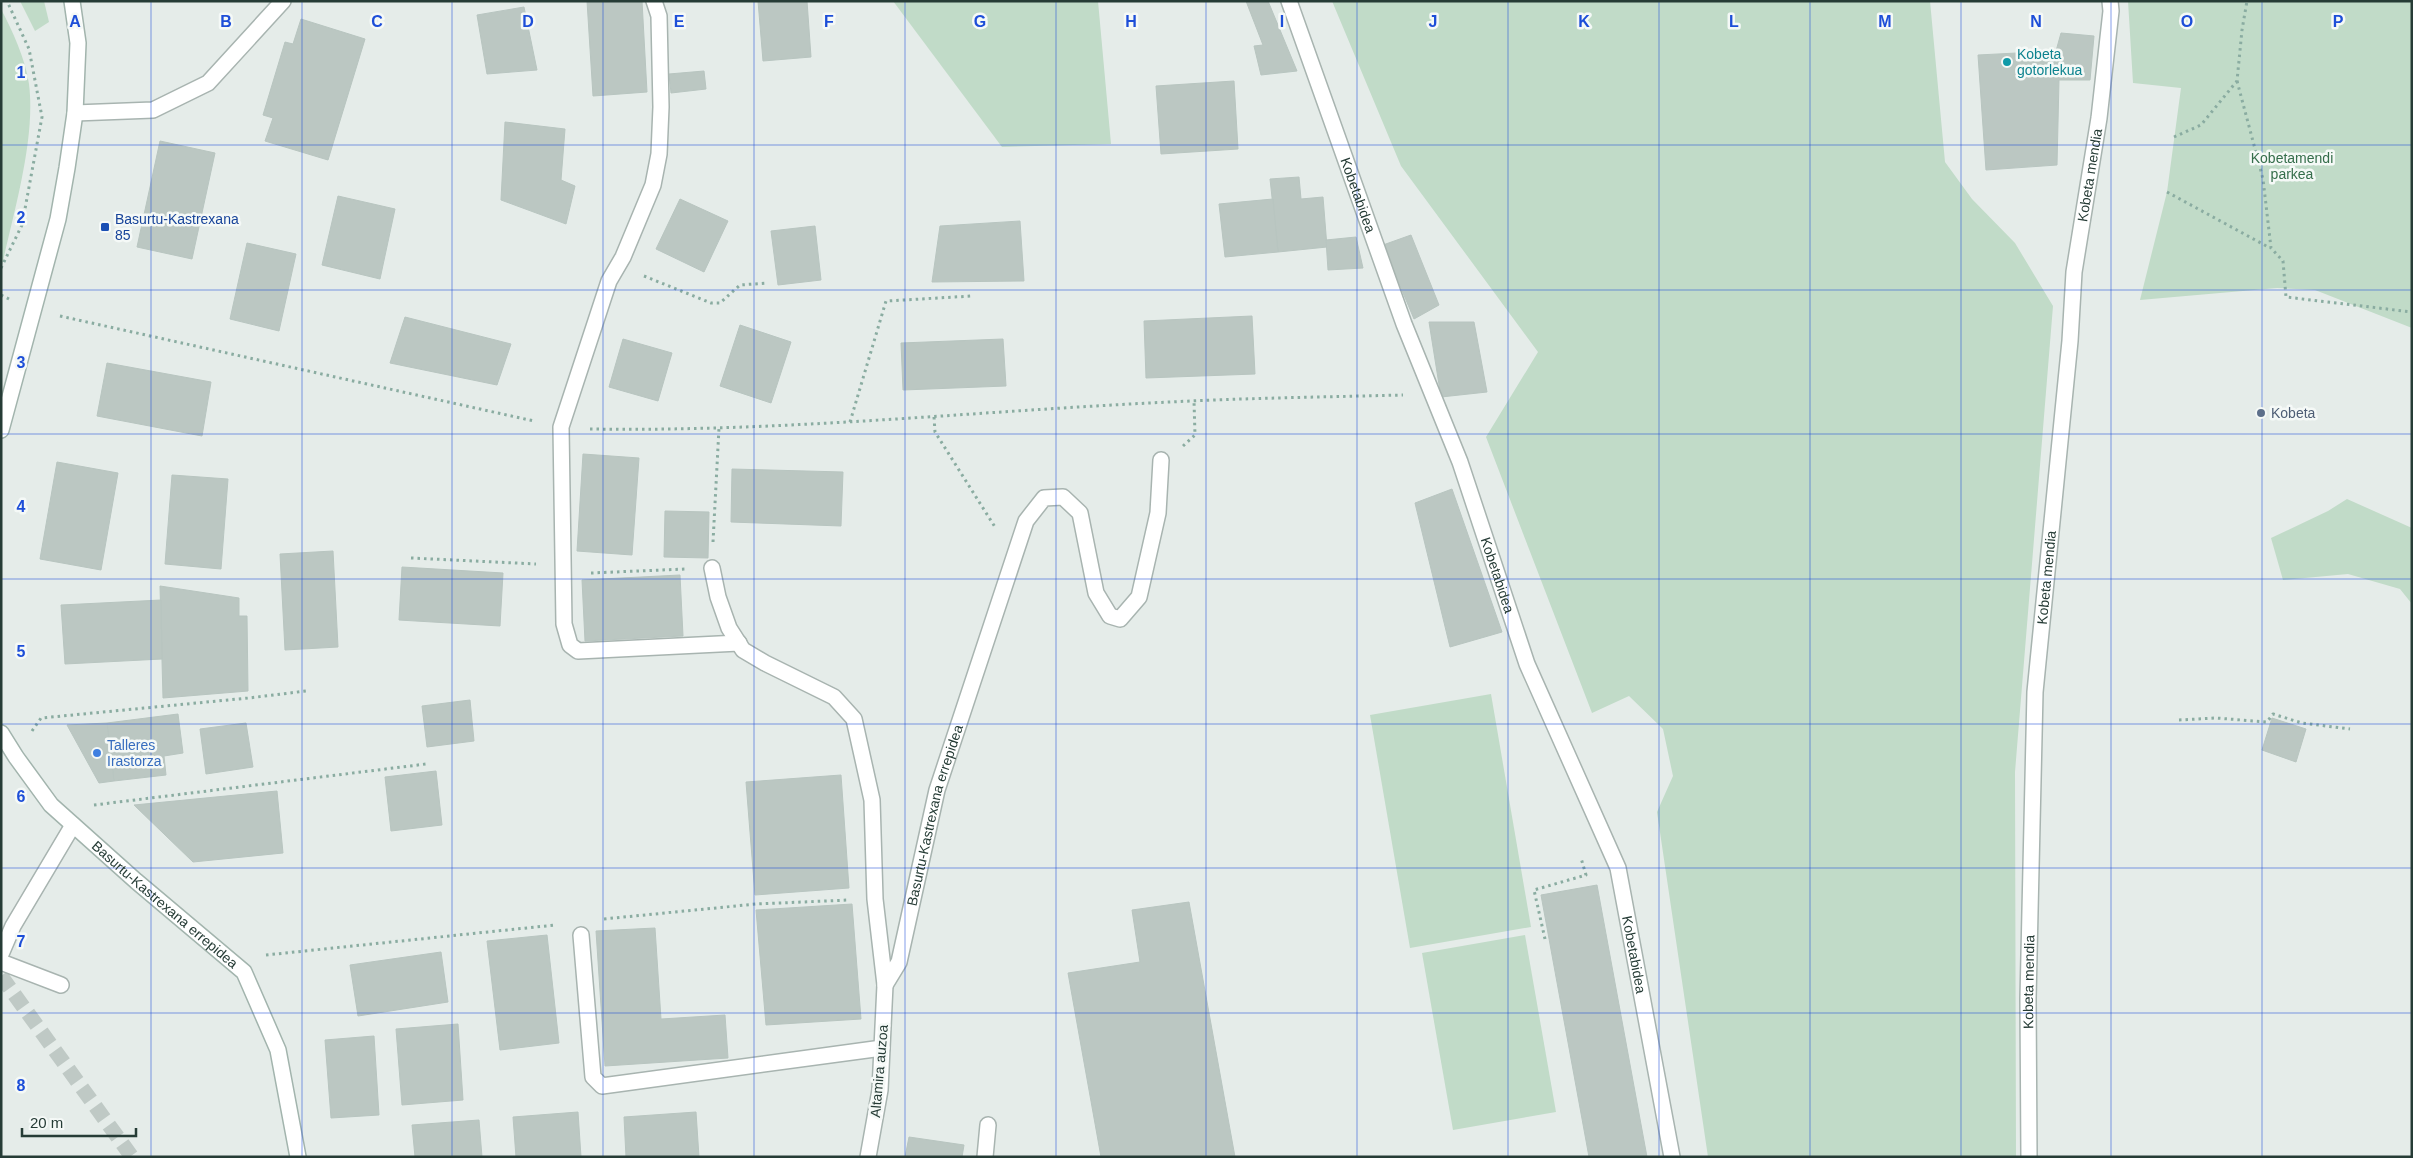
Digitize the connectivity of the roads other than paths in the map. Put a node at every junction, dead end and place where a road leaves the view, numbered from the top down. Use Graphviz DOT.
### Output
graph roads {
  1 [pos="72,1"];
  2 [pos="283,1"];
  3 [pos="654,1"];
  4 [pos="1289,1"];
  5 [pos="2110,1"];
  6 [pos="75,114"];
  7 [pos="1,430"];
  8 [pos="1162,460"];
  9 [pos="712,568"];
  10 [pos="739,643"];
  11 [pos="1,733"];
  12 [pos="73,825"];
  13 [pos="582,935"];
  14 [pos="1,954"];
  15 [pos="1,962"];
  16 [pos="61,985"];
  17 [pos="885,985"];
  18 [pos="882,1048"];
  19 [pos="988,1125"];
  20 [pos="298,1157"];
  21 [pos="868,1157"];
  22 [pos="985,1157"];
  23 [pos="1672,1157"];
  24 [pos="2029,1157"];
  1 -- 6 [label="street"];
  2 -- 6 [label="street"];
  3 -- 10 [label="street"];
  4 -- 23 [label="street, Kobetabidea"];
  5 -- 24 [label="street, Kobeta mendia"];
  6 -- 7 [label="street"];
  8 -- 17 [label="street, Basurtu-Kastrexana errepidea"];
  9 -- 10 [label="street"];
  10 -- 17 [label="street"];
  11 -- 12 [label="street, Basurtu-Kastrexana errepidea"];
  12 -- 14 [label="street"];
  12 -- 20 [label="street, Basurtu-Kastrexana errepidea"];
  13 -- 18 [label="street"];
  15 -- 16 [label="street"];
  17 -- 18 [label="street, Altamira auzoa"];
  18 -- 21 [label="street, Altamira auzoa"];
  19 -- 22 [label="street"];
}
